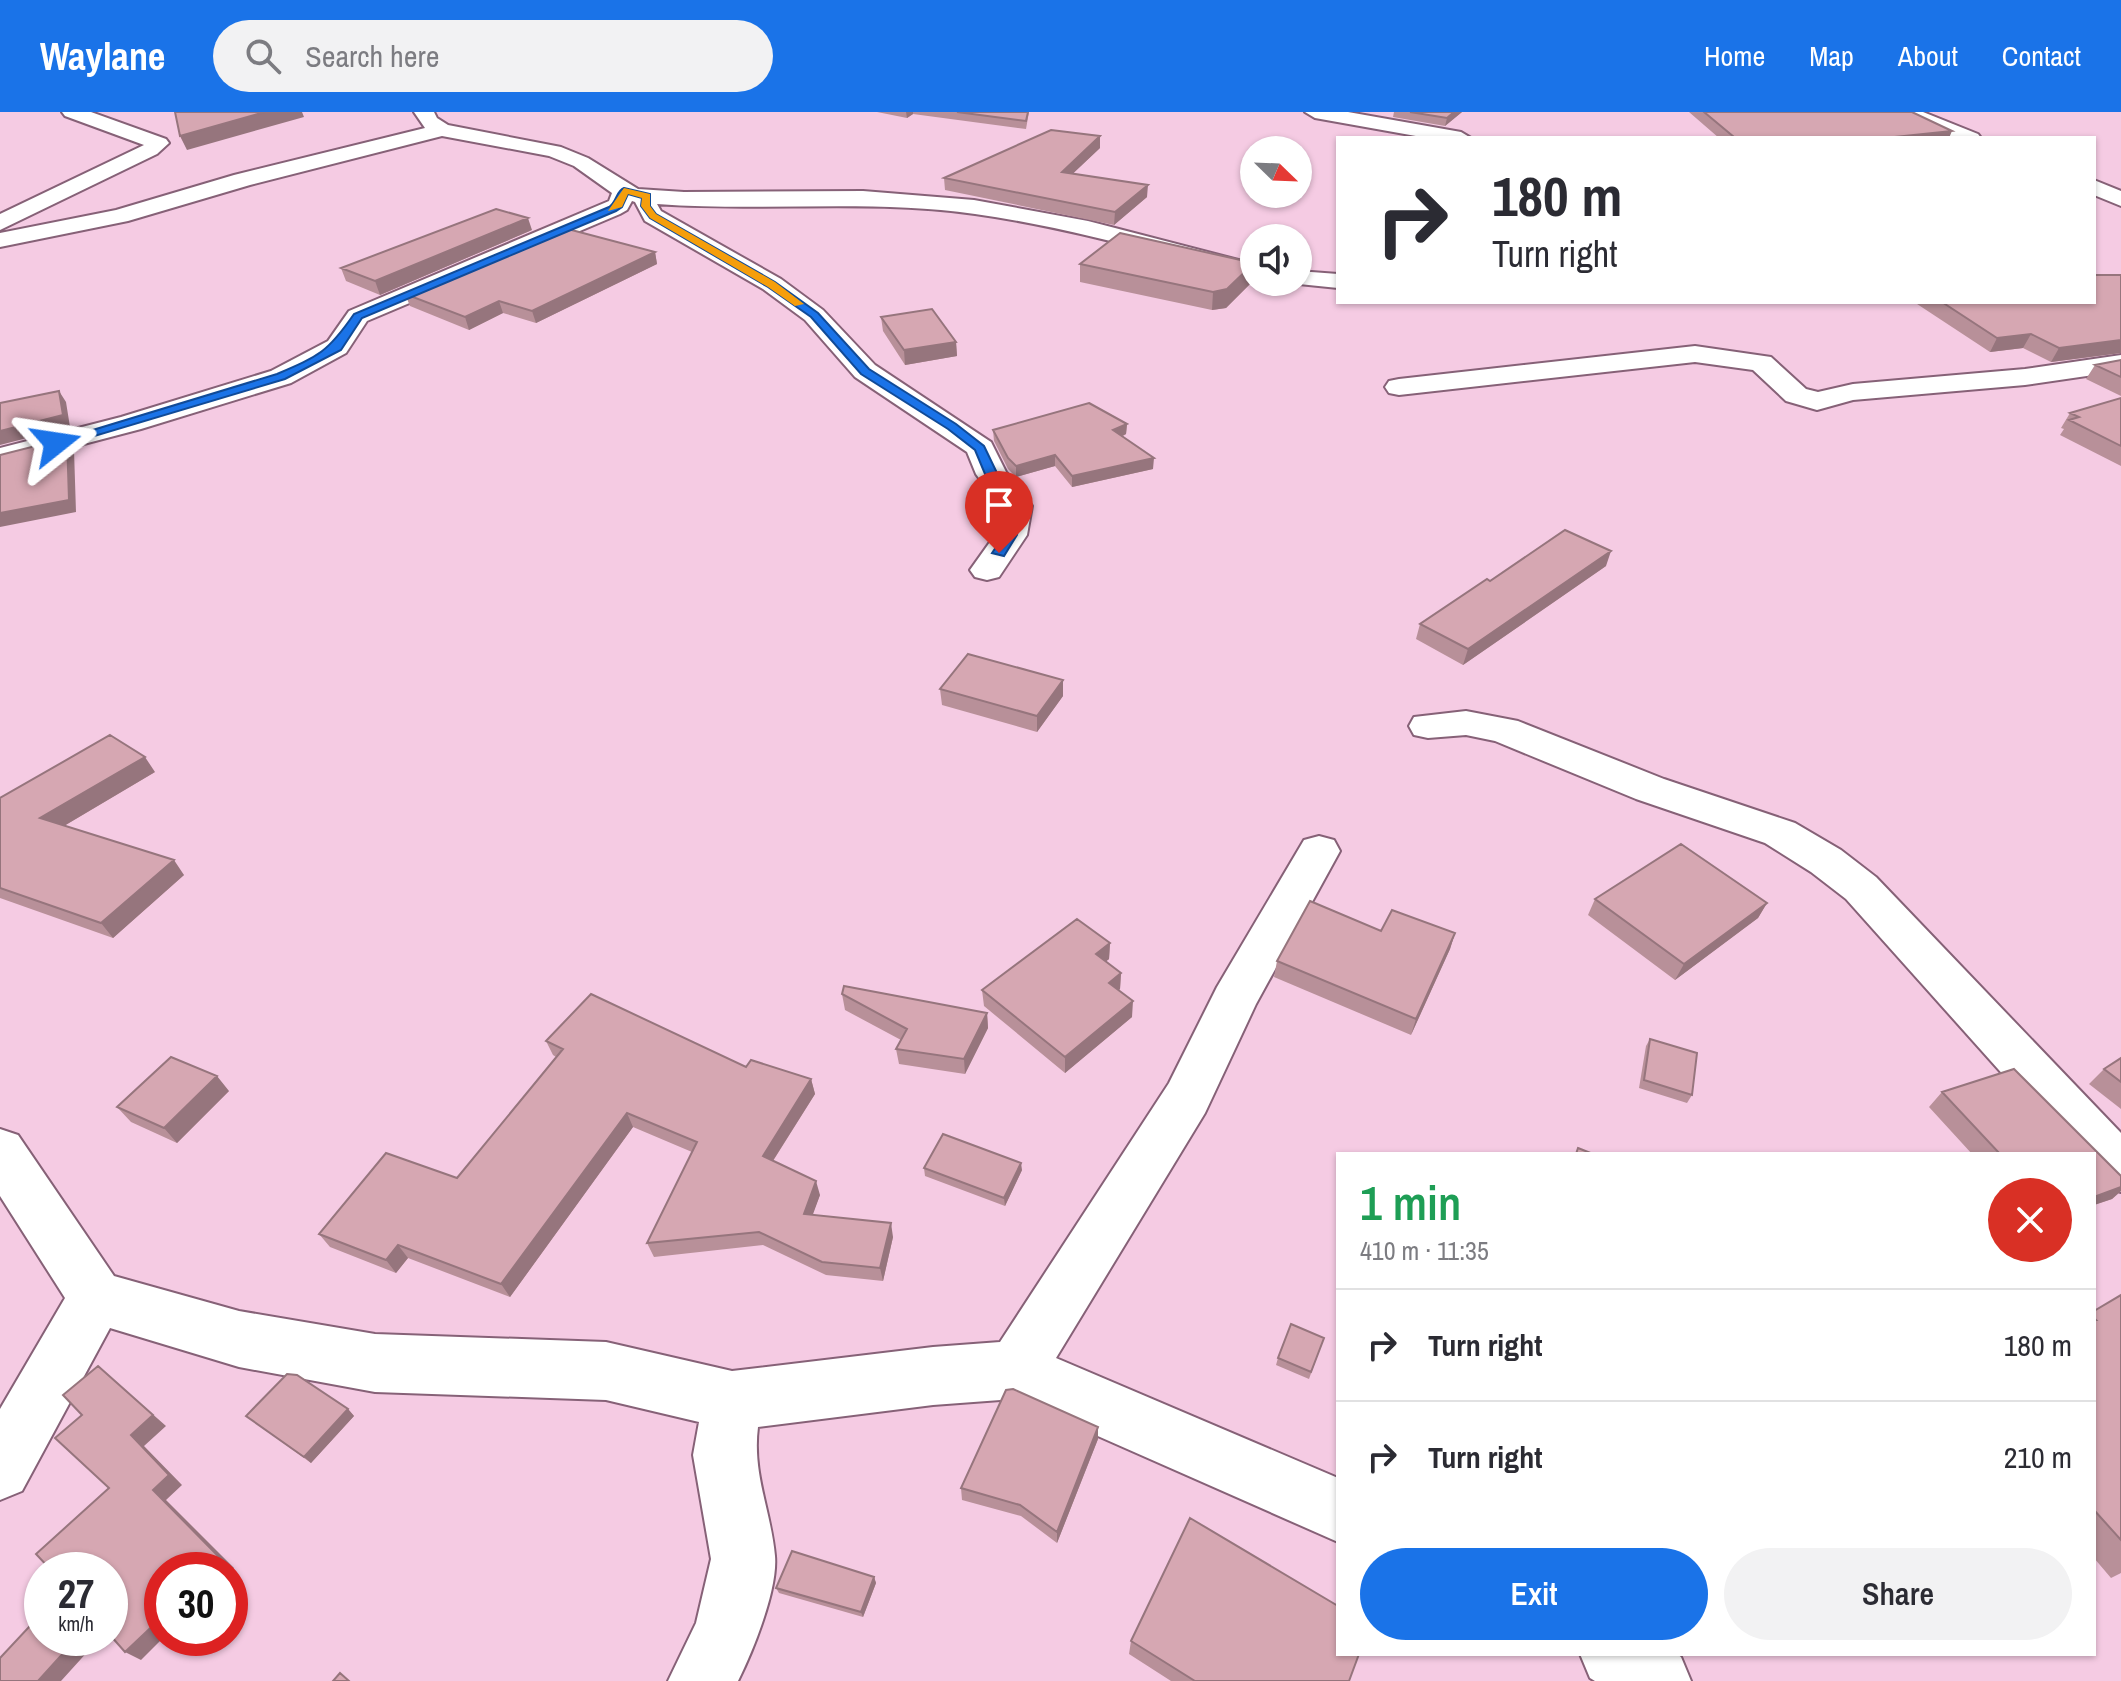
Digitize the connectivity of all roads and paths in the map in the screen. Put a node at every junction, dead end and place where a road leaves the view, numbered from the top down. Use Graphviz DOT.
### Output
graph roads {
  1 [pos="72,112"];
  2 [pos="424,112"];
  3 [pos="1315,112"];
  4 [pos="1906,112"];
  5 [pos="442,130"];
  6 [pos="1450,136"];
  7 [pos="1966,136"];
  8 [pos="2096,188"];
  9 [pos="636,194"];
  10 [pos="2121,199"];
  11 [pos="2,233"];
  12 [pos="1240,267"];
  13 [pos="1312,279"];
  14 [pos="1336,281"];
  15 [pos="2121,363"];
  16 [pos="1399,387"];
  17 [pos="0,457"];
  18 [pos="987,570"];
  19 [pos="1428,726"];
  20 [pos="1319,851"];
  21 [pos="0,1151"];
  22 [pos="2121,1169"];
  23 [pos="96,1297"];
  24 [pos="1016,1370"];
  25 [pos="732,1401"];
  26 [pos="0,1469"];
  27 [pos="1336,1509"];
  28 [pos="1617,1656"];
  29 [pos="702,1681"];
  30 [pos="1657,1681"];
  1 -- 11 [label="street"];
  2 -- 5 [label="street"];
  3 -- 6 [label="street"];
  4 -- 7 [label="street"];
  5 -- 9 [label="street"];
  5 -- 11 [label="street"];
  8 -- 10 [label="street"];
  9 -- 12 [label="street"];
  9 -- 17 [label="street"];
  9 -- 18 [label="street"];
  13 -- 14 [label="street"];
  15 -- 16 [label="street"];
  19 -- 22 [label="street"];
  20 -- 24 [label="street"];
  21 -- 23 [label="street"];
  23 -- 25 [label="street"];
  23 -- 26 [label="street"];
  24 -- 25 [label="street"];
  24 -- 27 [label="street"];
  25 -- 29 [label="street"];
  28 -- 30 [label="street"];
}
